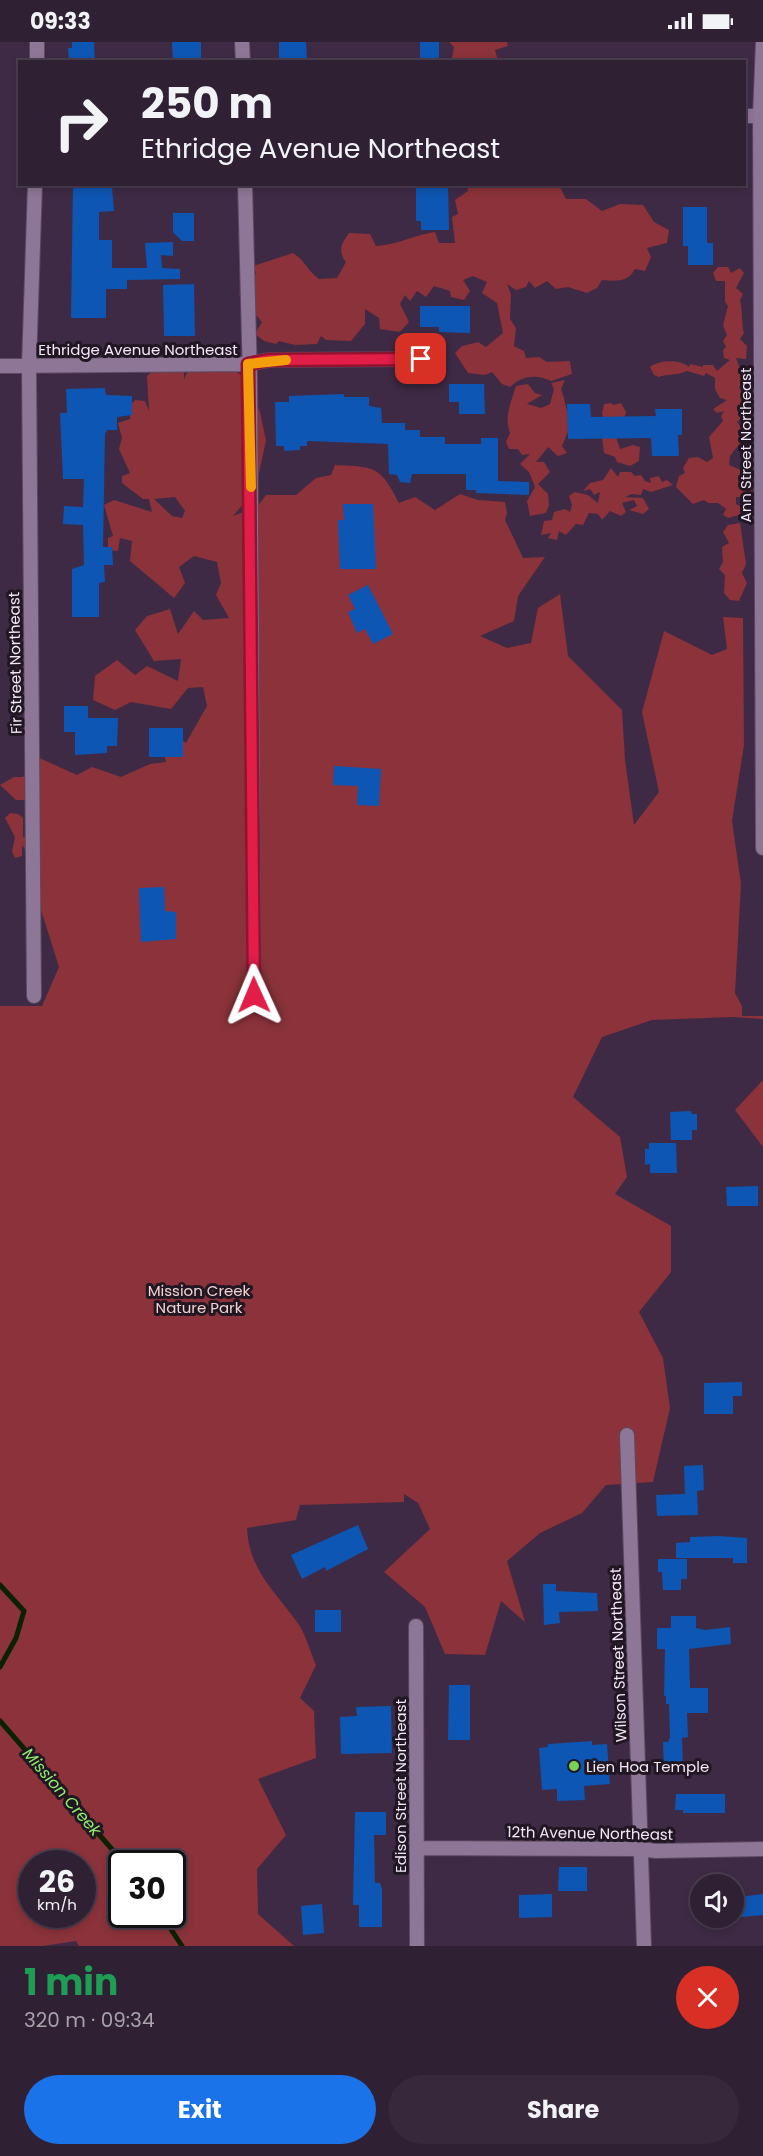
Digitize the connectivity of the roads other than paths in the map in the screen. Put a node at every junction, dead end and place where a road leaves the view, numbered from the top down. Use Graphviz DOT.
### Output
graph roads {
  1 [pos="37,42"];
  2 [pos="242,42"];
  3 [pos="763,42"];
  4 [pos="37,60"];
  5 [pos="243,60"];
  6 [pos="746,116"];
  7 [pos="760,116"];
  8 [pos="34,186"];
  9 [pos="245,186"];
  10 [pos="421,359"];
  11 [pos="248,364"];
  12 [pos="0,366"];
  13 [pos="29,366"];
  14 [pos="763,848"];
  15 [pos="254,995"];
  16 [pos="34,996"];
  17 [pos="627,1435"];
  18 [pos="416,1626"];
  19 [pos="417,1848"];
  20 [pos="641,1848"];
  21 [pos="763,1849"];
  22 [pos="417,1946"];
  23 [pos="644,1946"];
  1 -- 4 [label="street"];
  2 -- 5 [label="street"];
  3 -- 7 [label="street, Ann Street Northeast"];
  6 -- 7 [label="street"];
  7 -- 14 [label="street, Ann Street Northeast"];
  8 -- 13 [label="street, Fir Street Northeast"];
  9 -- 11 [label="street"];
  10 -- 11 [label="street, Ethridge Avenue Northeast"];
  11 -- 13 [label="street, Ethridge Avenue Northeast"];
  11 -- 15 [label="street"];
  12 -- 13 [label="street, Ethridge Avenue Northeast"];
  13 -- 16 [label="street, Fir Street Northeast"];
  17 -- 20 [label="street, Wilson Street Northeast"];
  18 -- 19 [label="street, Edison Street Northeast"];
  19 -- 20 [label="street, 12th Avenue Northeast"];
  19 -- 22 [label="street, Edison Street Northeast"];
  20 -- 21 [label="street, 12th Avenue Northeast"];
  20 -- 23 [label="street, Wilson Street Northeast"];
}
